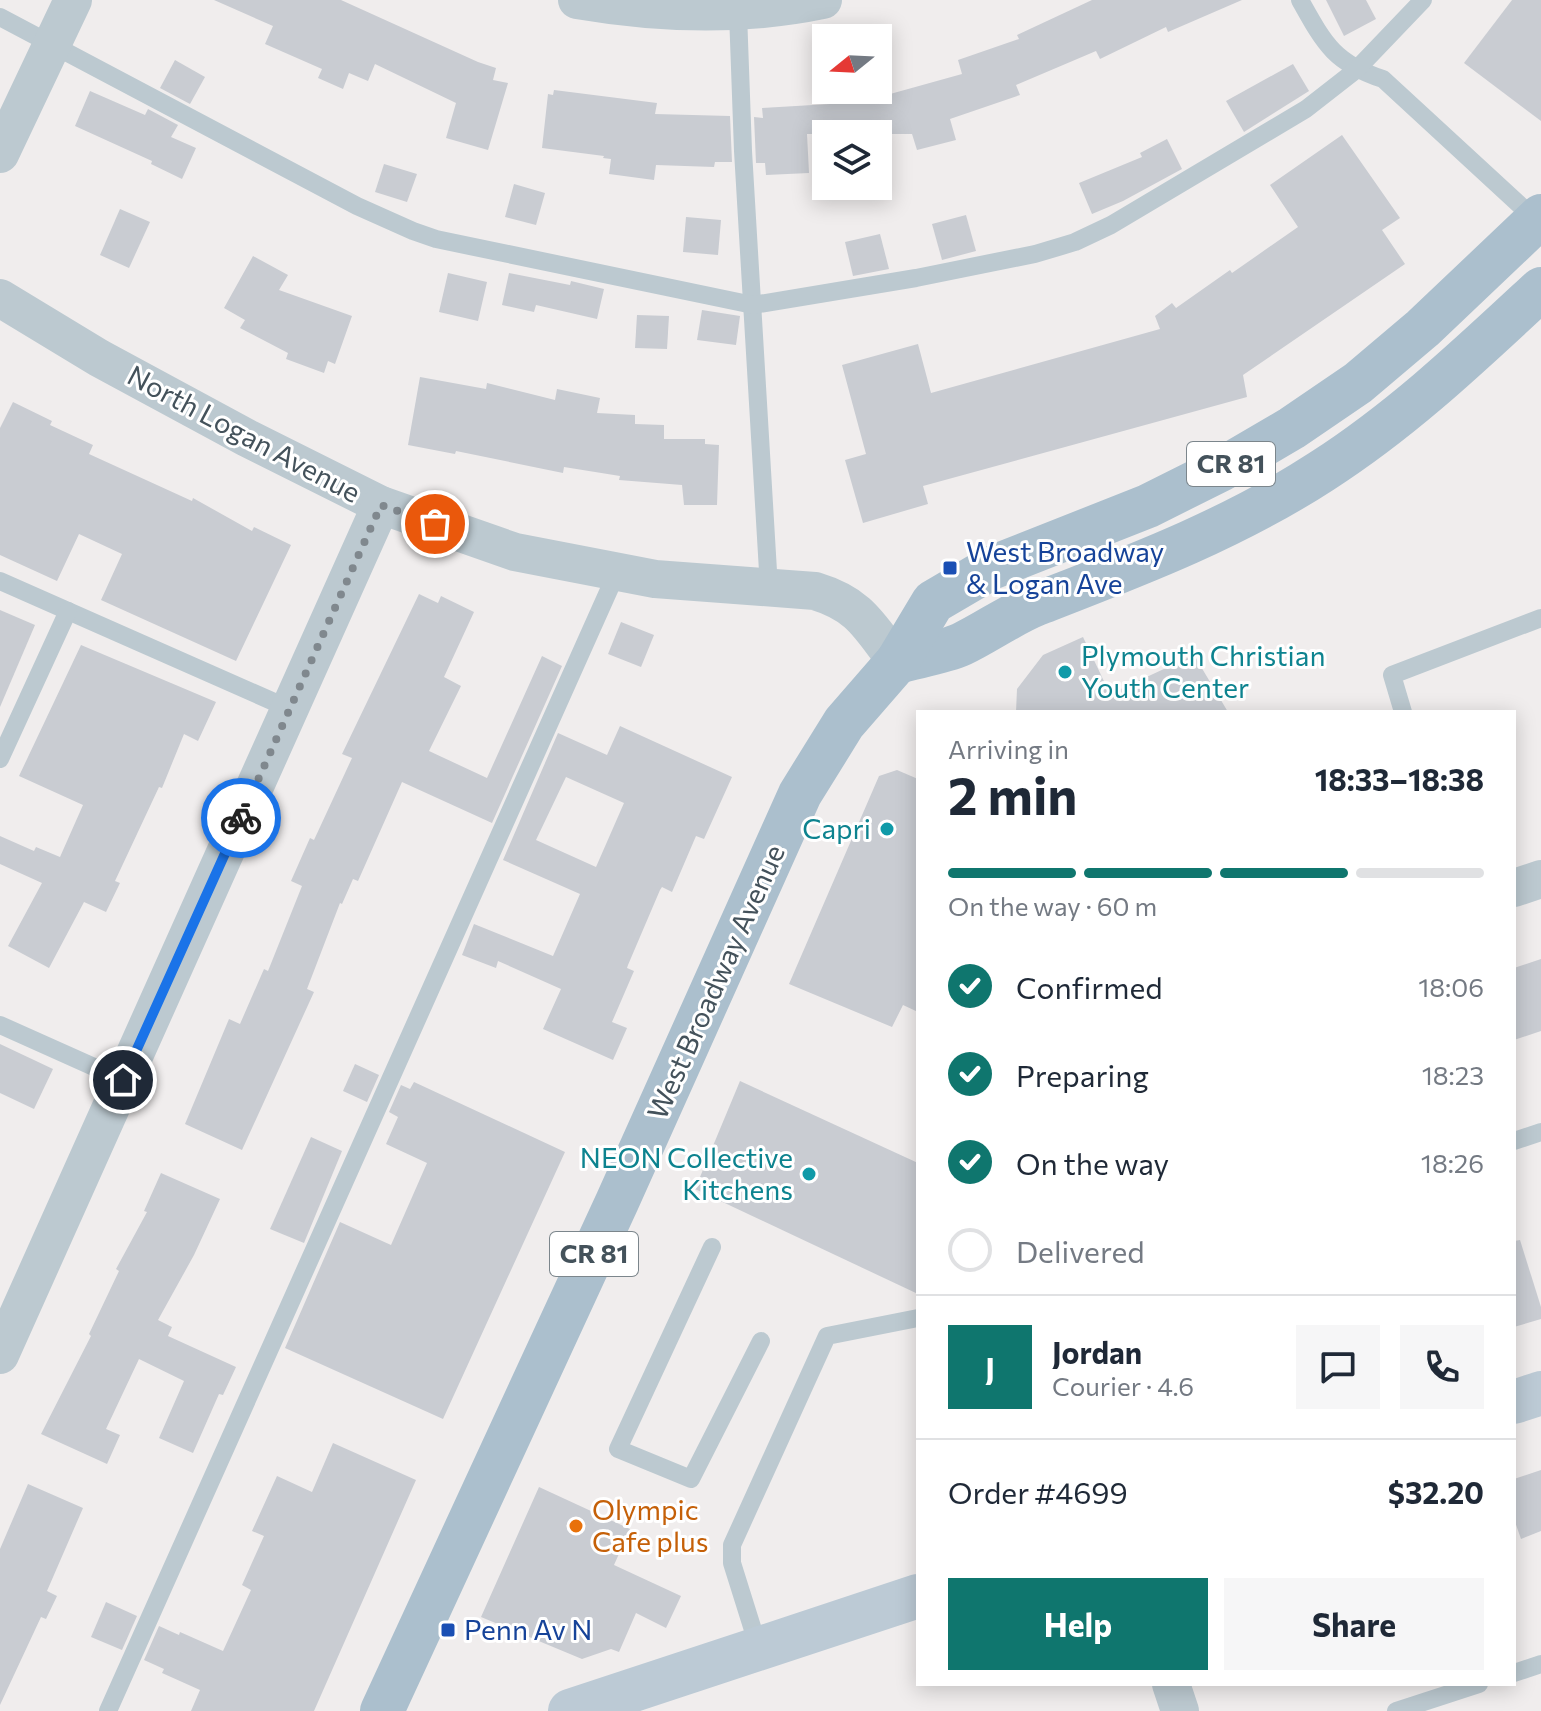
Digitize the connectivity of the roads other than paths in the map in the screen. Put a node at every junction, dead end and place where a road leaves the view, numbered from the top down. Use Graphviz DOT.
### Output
graph roads {
  1 [pos="73,0"];
  2 [pos="577,0"];
  3 [pos="823,0"];
  4 [pos="1300,0"];
  5 [pos="1423,0"];
  6 [pos="738,13"];
  7 [pos="0,17"];
  8 [pos="53,45"];
  9 [pos="1356,70"];
  10 [pos="0,154"];
  11 [pos="1539,218"];
  12 [pos="1541,289"];
  13 [pos="0,298"];
  14 [pos="753,305"];
  15 [pos="1373,400"];
  16 [pos="381,505"];
  17 [pos="617,572"];
  18 [pos="0,581"];
  19 [pos="769,588"];
  20 [pos="68,611"];
  21 [pos="1541,618"];
  22 [pos="897,662"];
  23 [pos="290,709"];
  24 [pos="1402,710"];
  25 [pos="0,759"];
  26 [pos="1541,879"];
  27 [pos="1516,887"];
  28 [pos="0,1025"];
  29 [pos="123,1080"];
  30 [pos="1541,1132"];
  31 [pos="1516,1140"];
  32 [pos="712,1247"];
  33 [pos="916,1318"];
  34 [pos="761,1341"];
  35 [pos="0,1355"];
  36 [pos="1541,1393"];
  37 [pos="1516,1401"];
  38 [pos="916,1597"];
  39 [pos="759,1649"];
  40 [pos="1541,1664"];
  41 [pos="1516,1672"];
  42 [pos="1172,1686"];
  43 [pos="1473,1686"];
  44 [pos="108,1711"];
  45 [pos="382,1711"];
  46 [pos="570,1711"];
  47 [pos="1180,1711"];
  48 [pos="1396,1711"];
  1 -- 8 [label="street"];
  2 -- 6 [label="street"];
  3 -- 6 [label="street"];
  4 -- 9 [label="lane"];
  5 -- 9 [label="lane"];
  6 -- 14 [label="lane"];
  7 -- 8 [label="lane"];
  8 -- 10 [label="street"];
  8 -- 14 [label="lane"];
  9 -- 11 [label="lane"];
  9 -- 14 [label="lane"];
  11 -- 15 [label="main road, CR 81"];
  12 -- 15 [label="main road, CR 81"];
  13 -- 16 [label="street, North Logan Avenue"];
  14 -- 19 [label="lane"];
  15 -- 22 [label="main road, CR 81"];
  16 -- 17 [label="street, North Logan Avenue"];
  16 -- 23 [label="street"];
  17 -- 19 [label="street, North Logan Avenue"];
  17 -- 44 [label="lane"];
  18 -- 20 [label="lane"];
  19 -- 22 [label="street, North Logan Avenue"];
  20 -- 23 [label="lane"];
  20 -- 25 [label="lane"];
  21 -- 24 [label="lane"];
  22 -- 45 [label="main road, West Broadway Avenue / CR 81"];
  23 -- 29 [label="street"];
  26 -- 27 [label="street"];
  28 -- 29 [label="lane"];
  29 -- 35 [label="street"];
  30 -- 31 [label="lane"];
  32 -- 34 [label="lane"];
  33 -- 39 [label="lane"];
  36 -- 37 [label="main road"];
  38 -- 39 [label="main road"];
  39 -- 46 [label="main road"];
  40 -- 41 [label="lane"];
  42 -- 47 [label="street"];
  43 -- 48 [label="lane"];
}
